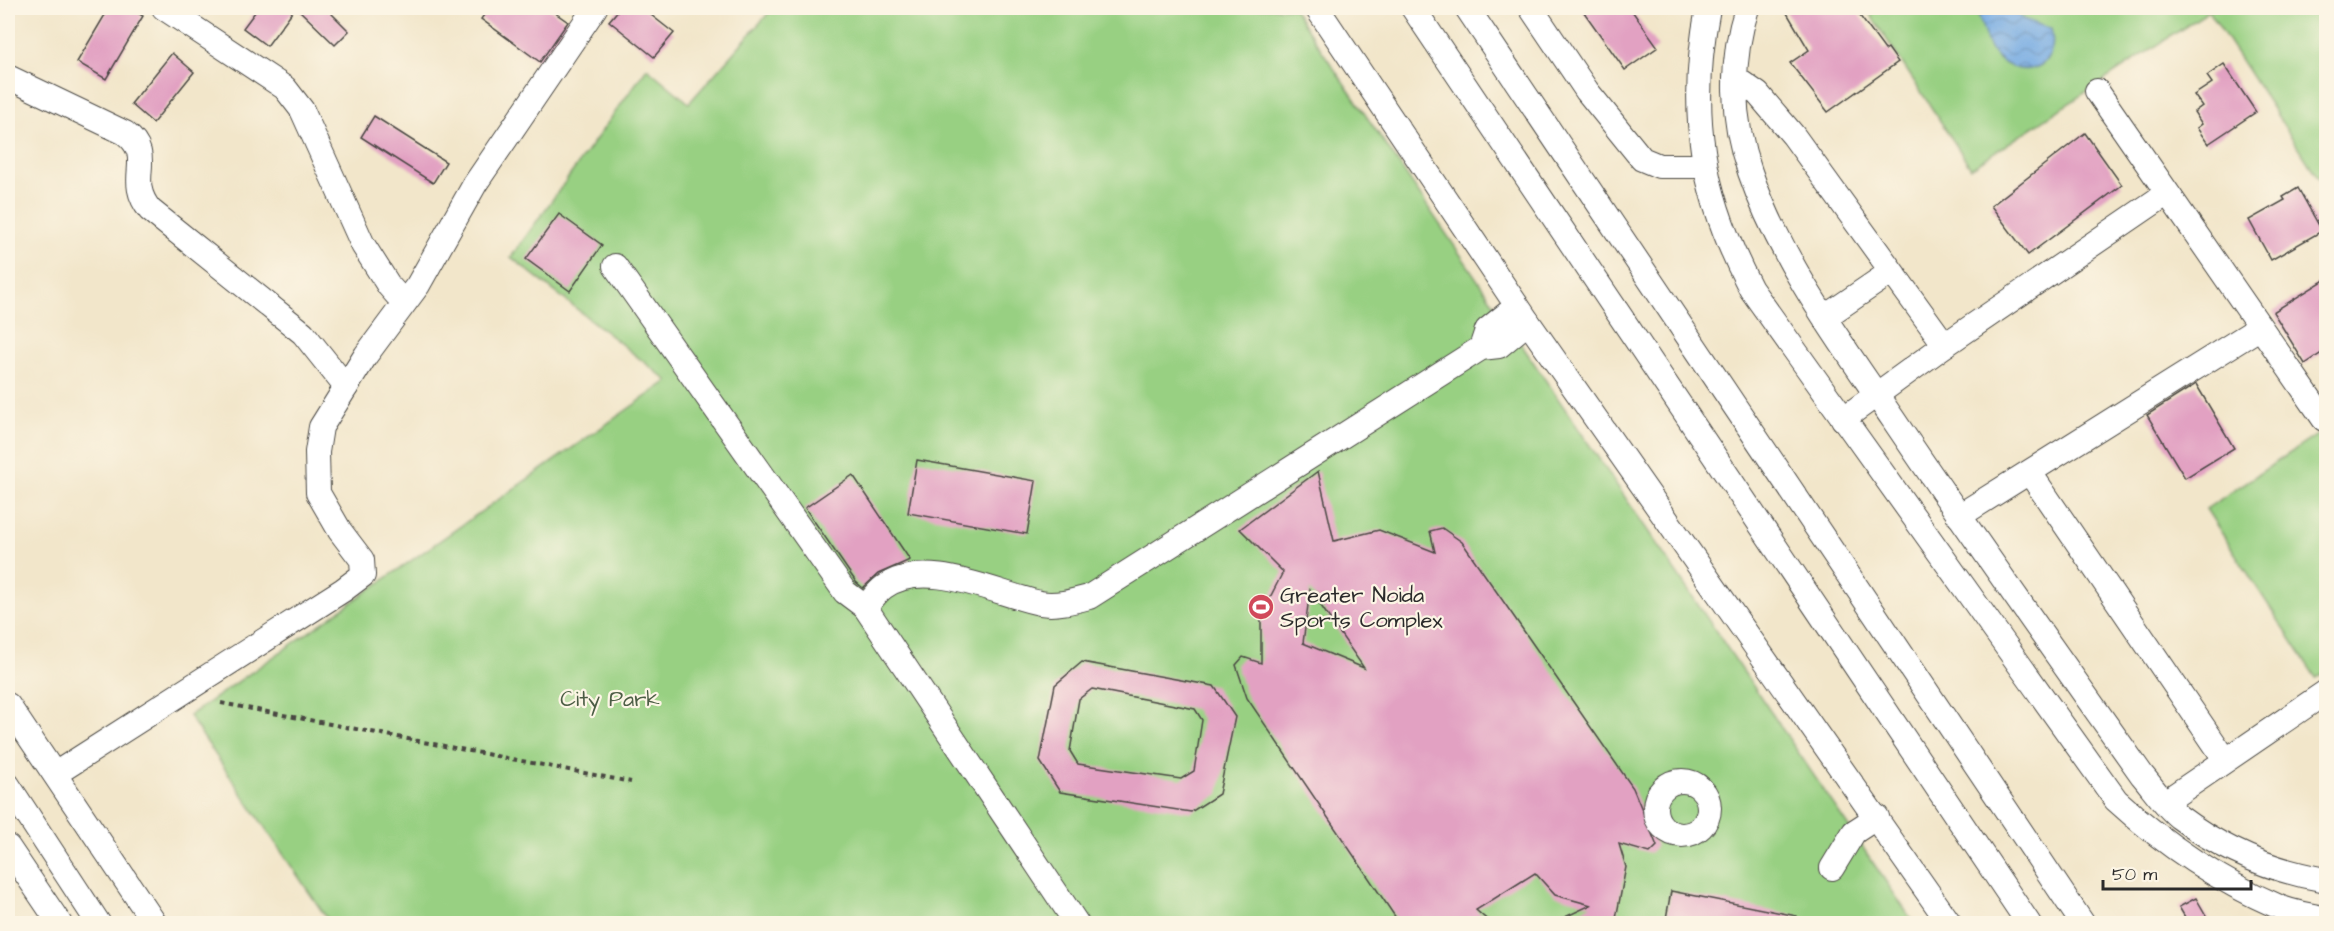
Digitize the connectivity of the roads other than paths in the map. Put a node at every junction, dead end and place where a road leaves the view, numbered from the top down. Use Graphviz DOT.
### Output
graph roads {
  1 [pos="164,8"];
  2 [pos="595,8"];
  3 [pos="1317,8"];
  4 [pos="1413,8"];
  5 [pos="1467,8"];
  6 [pos="1531,8"];
  7 [pos="1708,8"];
  8 [pos="1747,8"];
  9 [pos="8,77"];
  10 [pos="1735,78"];
  11 [pos="2097,91"];
  12 [pos="1705,166"];
  13 [pos="2166,194"];
  14 [pos="615,266"];
  15 [pos="1891,272"];
  16 [pos="404,303"];
  17 [pos="1522,314"];
  18 [pos="1825,317"];
  19 [pos="2259,328"];
  20 [pos="1945,345"];
  21 [pos="346,387"];
  22 [pos="1876,394"];
  23 [pos="1843,419"];
  24 [pos="2324,419"];
  25 [pos="2030,473"];
  26 [pos="1959,516"];
  27 [pos="865,607"];
  28 [pos="2326,692"];
  29 [pos="8,705"];
  30 [pos="2225,759"];
  31 [pos="55,774"];
  32 [pos="8,785"];
  33 [pos="2165,802"];
  34 [pos="1877,817"];
  35 [pos="8,847"];
  36 [pos="1832,868"];
  37 [pos="2326,880"];
  38 [pos="2319,919"];
  39 [pos="60,924"];
  40 [pos="99,924"];
  41 [pos="155,924"];
  42 [pos="1077,924"];
  43 [pos="1950,924"];
  44 [pos="2029,924"];
  45 [pos="2083,924"];
  1 -- 16 [label="street"];
  2 -- 16 [label="street"];
  3 -- 17 [label="street"];
  4 -- 44 [label="street"];
  5 -- 45 [label="street"];
  6 -- 12 [label="street"];
  7 -- 12 [label="street"];
  8 -- 10 [label="street"];
  9 -- 21 [label="street"];
  10 -- 15 [label="street"];
  10 -- 18 [label="street"];
  11 -- 13 [label="street"];
  12 -- 23 [label="street"];
  13 -- 19 [label="street"];
  13 -- 20 [label="street"];
  14 -- 27 [label="street"];
  15 -- 18 [label="street"];
  15 -- 20 [label="street"];
  16 -- 21 [label="street"];
  17 -- 27 [label="street"];
  17 -- 34 [label="street"];
  18 -- 22 [label="street"];
  19 -- 24 [label="street"];
  19 -- 25 [label="street"];
  20 -- 22 [label="street"];
  21 -- 31 [label="street"];
  22 -- 23 [label="street"];
  22 -- 26 [label="street"];
  23 -- 38 [label="street"];
  25 -- 26 [label="street"];
  25 -- 30 [label="street"];
  26 -- 33 [label="street"];
  27 -- 42 [label="street"];
  28 -- 30 [label="street"];
  29 -- 31 [label="street"];
  30 -- 33 [label="street"];
  31 -- 41 [label="street"];
  32 -- 40 [label="street"];
  33 -- 37 [label="street"];
  34 -- 36 [label="street"];
  34 -- 43 [label="street"];
  35 -- 39 [label="street"];
}
